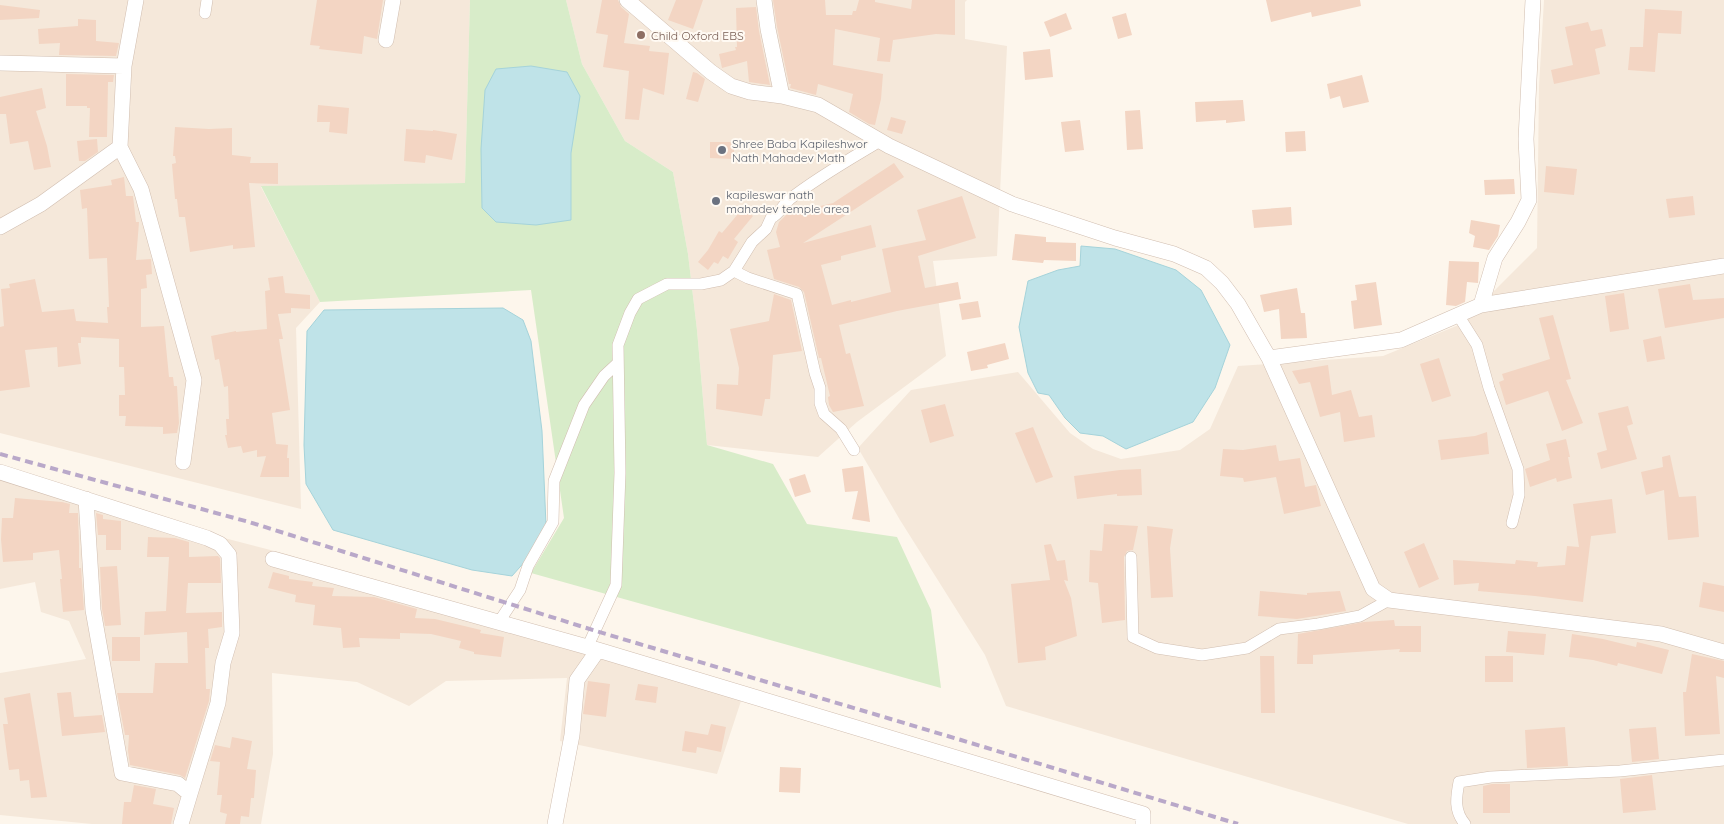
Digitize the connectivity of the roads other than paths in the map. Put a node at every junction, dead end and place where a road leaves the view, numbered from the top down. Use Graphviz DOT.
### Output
graph roads {
  1 [pos="136,0"];
  2 [pos="207,0"];
  3 [pos="394,0"];
  4 [pos="627,0"];
  5 [pos="764,0"];
  6 [pos="1533,0"];
  7 [pos="205,14"];
  8 [pos="386,40"];
  9 [pos="0,63"];
  10 [pos="124,66"];
  11 [pos="782,96"];
  12 [pos="880,141"];
  13 [pos="120,147"];
  14 [pos="0,227"];
  15 [pos="1724,266"];
  16 [pos="734,271"];
  17 [pos="1481,305"];
  18 [pos="1458,315"];
  19 [pos="1269,358"];
  20 [pos="618,363"];
  21 [pos="854,450"];
  22 [pos="182,462"];
  23 [pos="0,472"];
  24 [pos="86,499"];
  25 [pos="1512,523"];
  26 [pos="1131,557"];
  27 [pos="273,559"];
  28 [pos="1389,600"];
  29 [pos="499,622"];
  30 [pos="593,649"];
  31 [pos="1724,652"];
  32 [pos="1724,760"];
  33 [pos="190,794"];
  34 [pos="181,824"];
  35 [pos="556,824"];
  36 [pos="1143,824"];
  37 [pos="1465,824"];
  1 -- 10 [label="street"];
  2 -- 7 [label="street"];
  3 -- 8 [label="street"];
  4 -- 11 [label="street"];
  5 -- 11 [label="street"];
  6 -- 17 [label="street"];
  9 -- 10 [label="street"];
  10 -- 13 [label="street"];
  11 -- 12 [label="street"];
  12 -- 16 [label="street"];
  12 -- 19 [label="street"];
  13 -- 14 [label="street"];
  13 -- 22 [label="street"];
  15 -- 17 [label="street"];
  16 -- 20 [label="street"];
  16 -- 21 [label="street"];
  17 -- 18 [label="street"];
  18 -- 19 [label="street"];
  18 -- 25 [label="street"];
  19 -- 28 [label="street"];
  20 -- 29 [label="street"];
  20 -- 30 [label="street"];
  23 -- 24 [label="street"];
  24 -- 33 [label="street"];
  24 -- 33 [label="street"];
  26 -- 28 [label="street"];
  27 -- 29 [label="street"];
  28 -- 31 [label="street"];
  29 -- 30 [label="street"];
  30 -- 35 [label="street"];
  30 -- 36 [label="street"];
  32 -- 37 [label="street"];
  33 -- 34 [label="street"];
}
